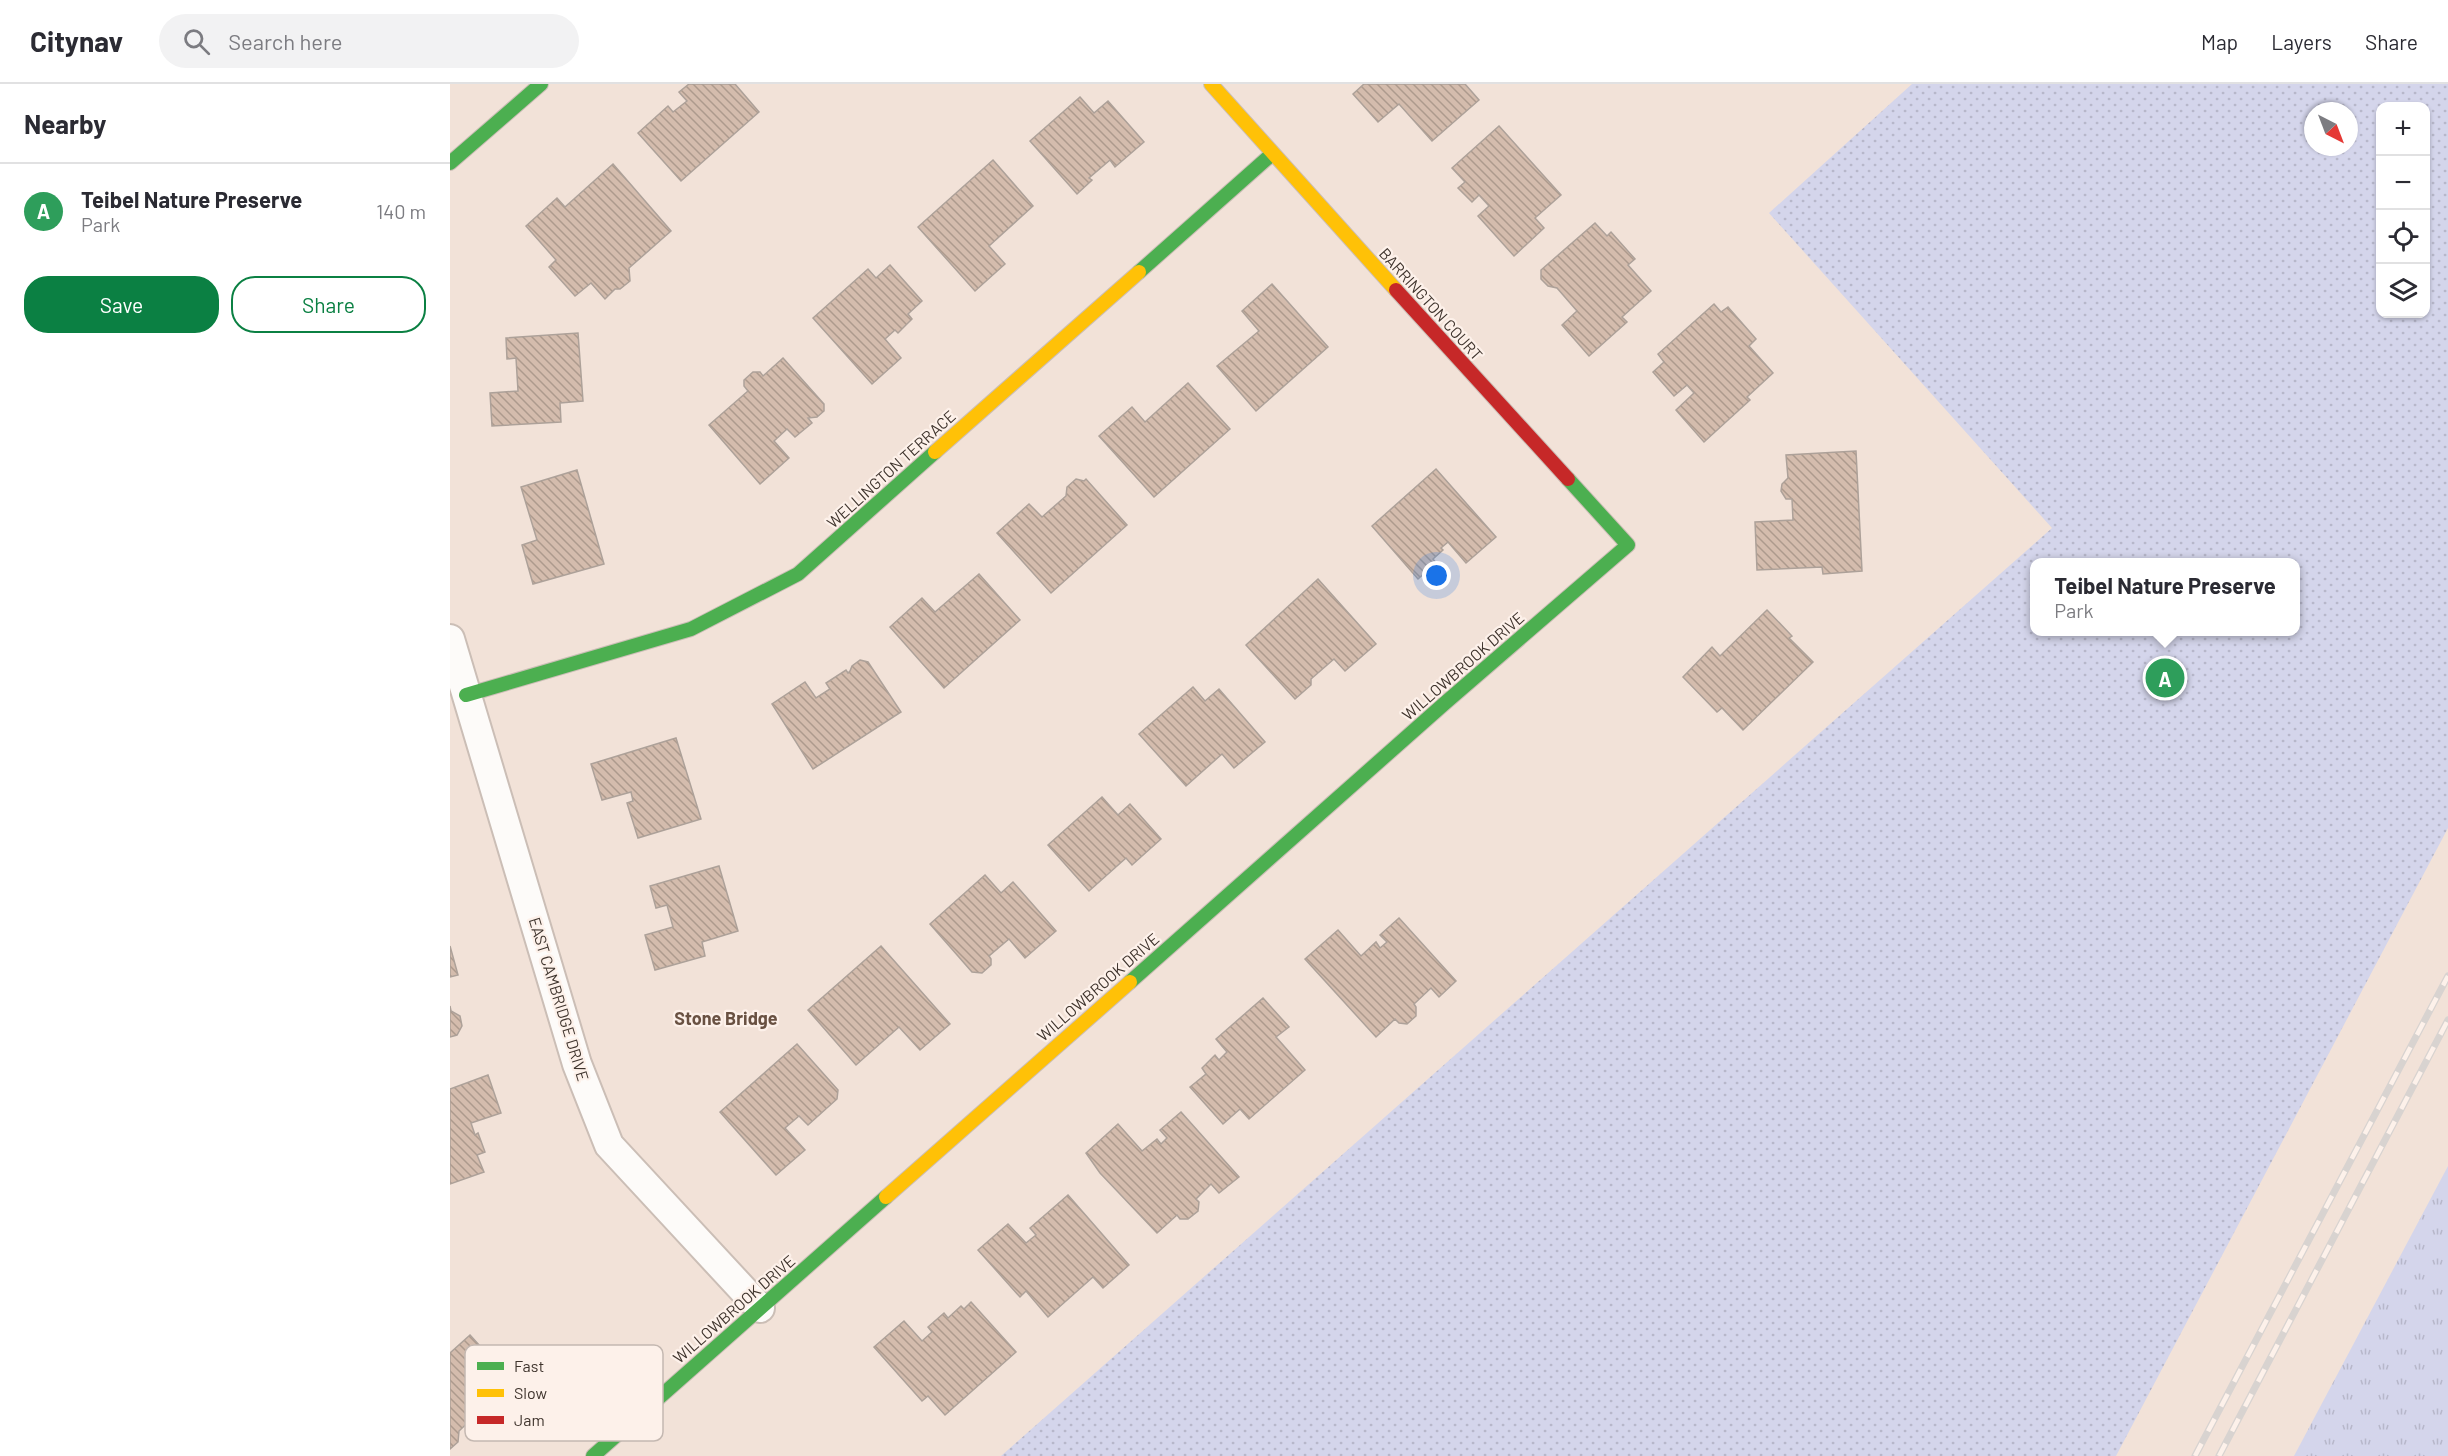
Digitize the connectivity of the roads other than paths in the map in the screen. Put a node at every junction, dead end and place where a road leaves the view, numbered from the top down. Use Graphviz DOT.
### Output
graph roads {
  1 [pos="541,84"];
  2 [pos="1211,84"];
  3 [pos="1272,154"];
  4 [pos="450,163"];
  5 [pos="1628,545"];
  6 [pos="450,639"];
  7 [pos="466,695"];
  8 [pos="760,1308"];
  9 [pos="663,1393"];
  10 [pos="609,1441"];
  11 [pos="592,1456"];
  1 -- 4 [label="street"];
  2 -- 3 [label="street, BARRINGTON COURT"];
  3 -- 5 [label="street, BARRINGTON COURT"];
  3 -- 7 [label="street, WELLINGTON TERRACE"];
  5 -- 8 [label="street, WILLOWBROOK DRIVE"];
  6 -- 7 [label="street, EAST CAMBRIDGE DRIVE"];
  7 -- 8 [label="street, EAST CAMBRIDGE DRIVE"];
  8 -- 9 [label="street, WILLOWBROOK DRIVE"];
  10 -- 11 [label="street, WILLOWBROOK DRIVE"];
}
